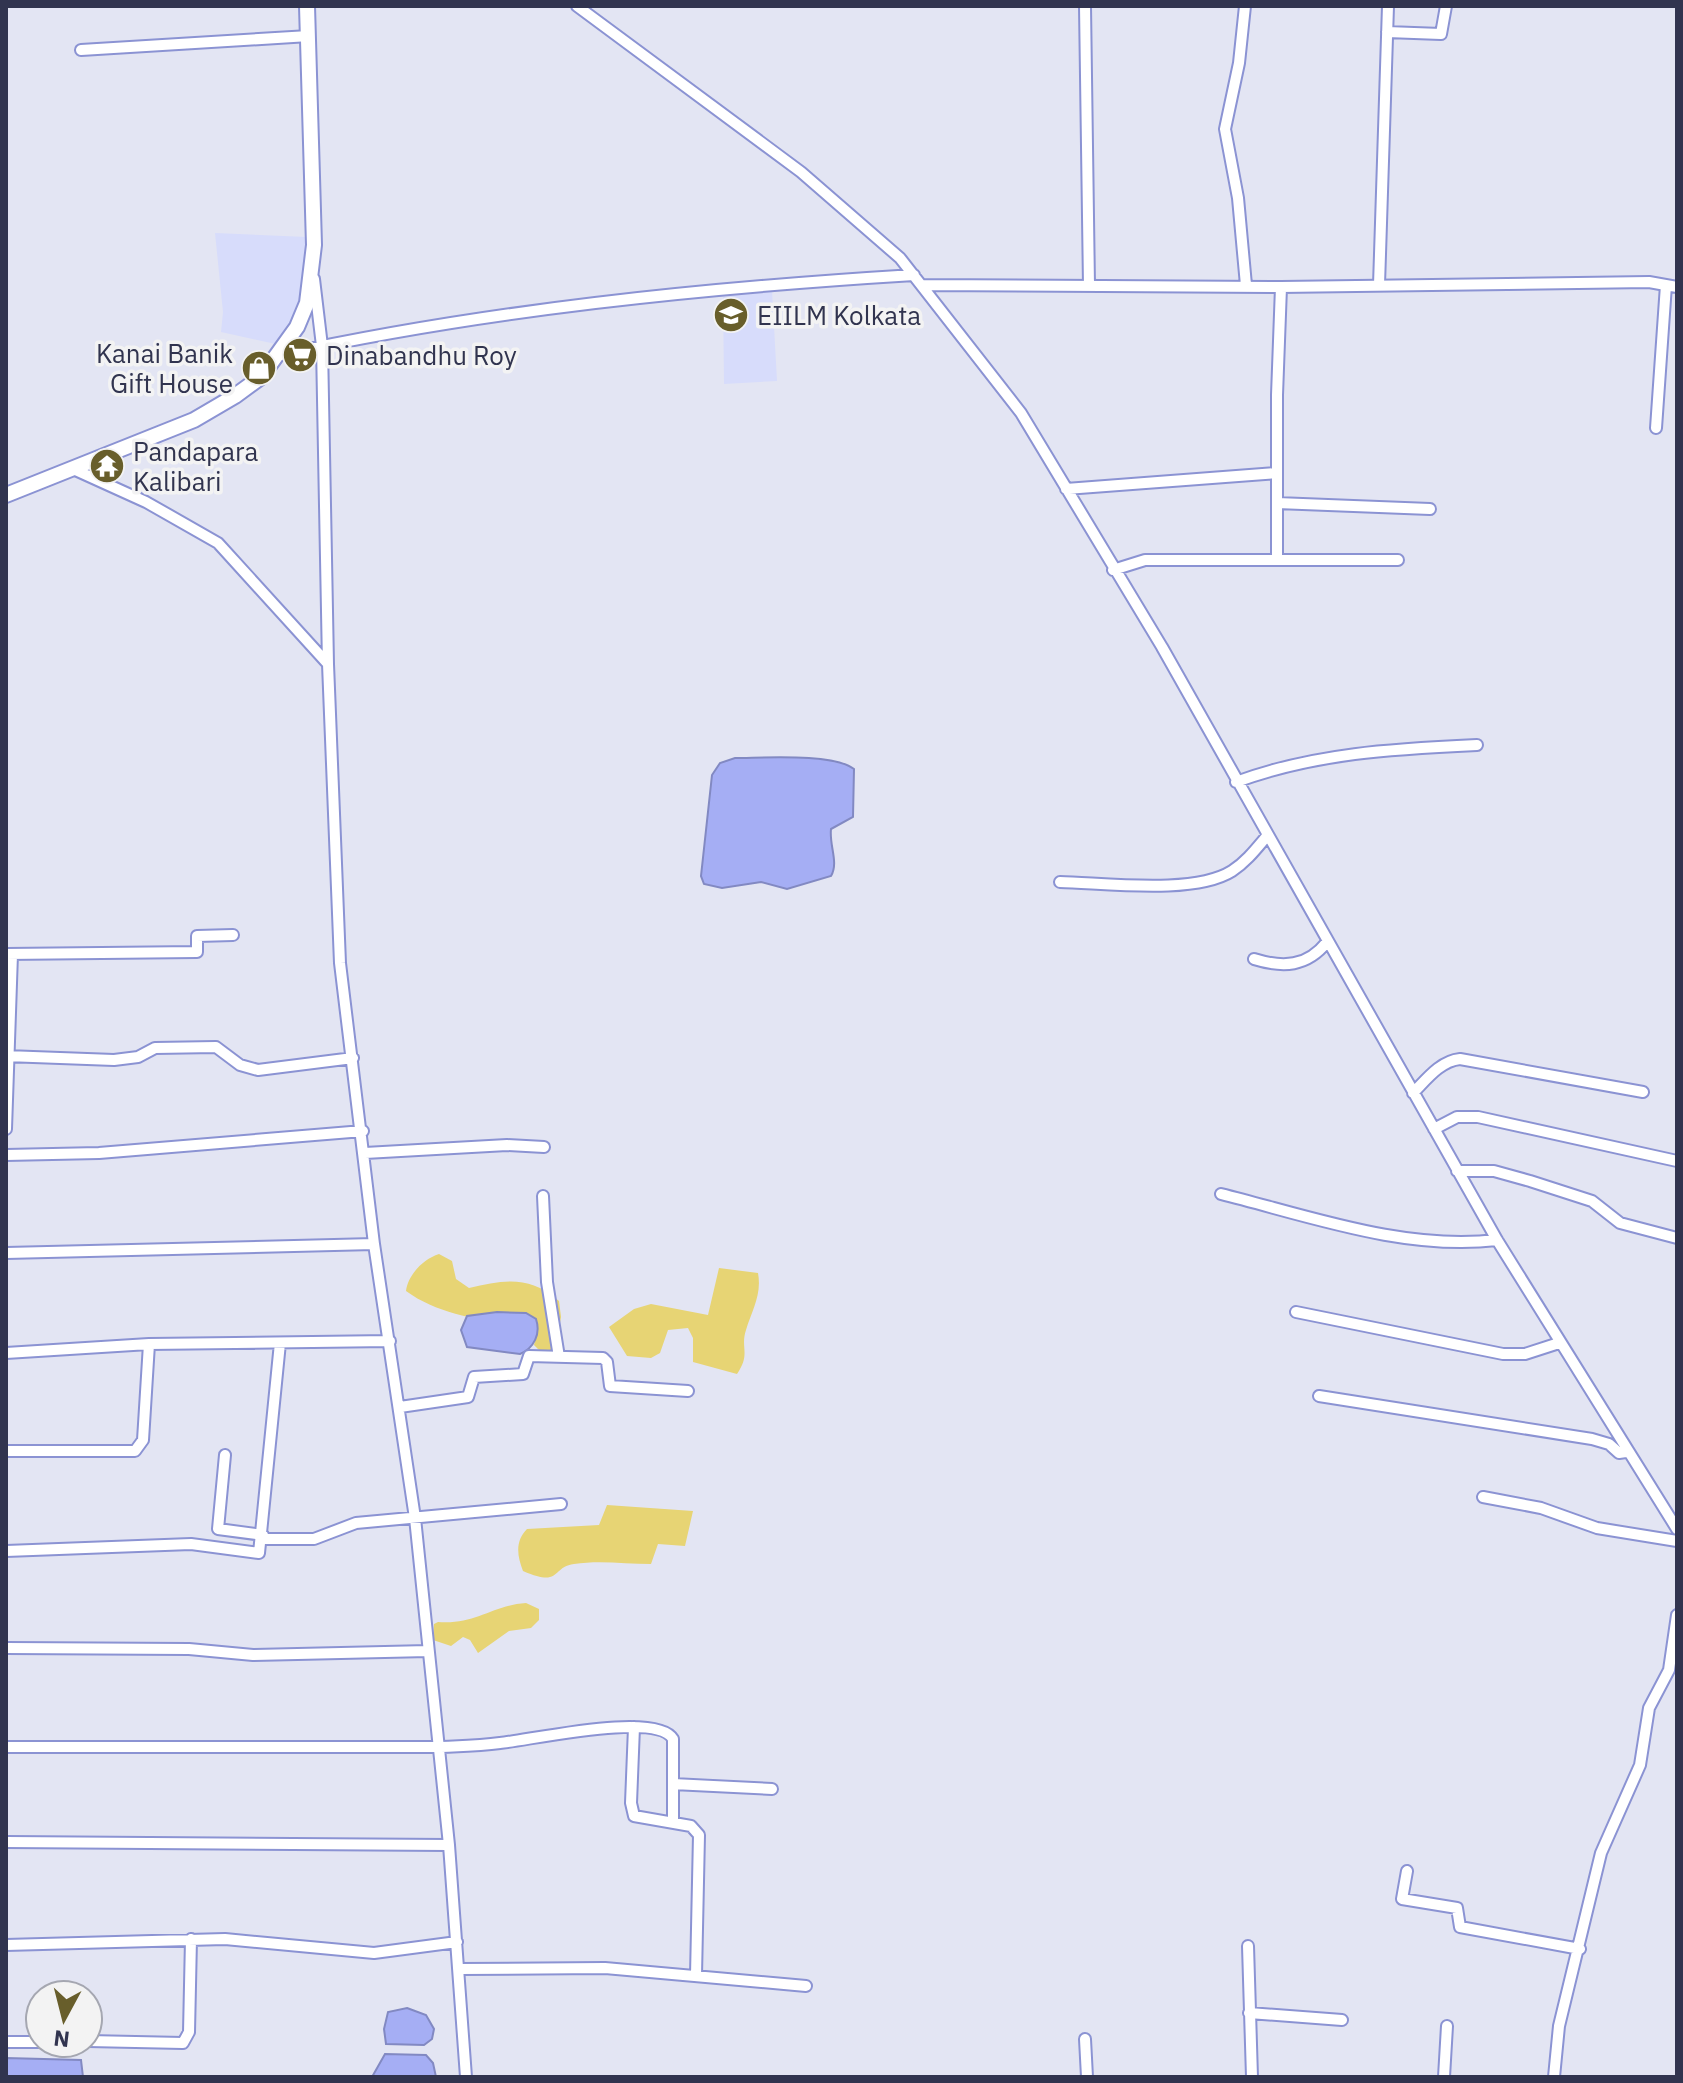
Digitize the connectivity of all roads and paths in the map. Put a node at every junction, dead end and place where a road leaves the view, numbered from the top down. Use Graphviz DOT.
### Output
graph roads {
  1 [pos="307,6"];
  2 [pos="577,6"];
  3 [pos="1085,6"];
  4 [pos="1245,6"];
  5 [pos="1388,6"];
  6 [pos="1446,6"];
  7 [pos="1387,32"];
  8 [pos="309,36"];
  9 [pos="81,50"];
  10 [pos="313,272"];
  11 [pos="914,275"];
  12 [pos="922,285"];
  13 [pos="1246,285"];
  14 [pos="1379,285"];
  15 [pos="1089,286"];
  16 [pos="1671,286"];
  17 [pos="1281,287"];
  18 [pos="322,346"];
  19 [pos="280,355"];
  20 [pos="1656,428"];
  21 [pos="71,468"];
  22 [pos="1277,473"];
  23 [pos="10,489"];
  24 [pos="1066,489"];
  25 [pos="1277,503"];
  26 [pos="1430,509"];
  27 [pos="1277,559"];
  28 [pos="1398,560"];
  29 [pos="1113,570"];
  30 [pos="328,664"];
  31 [pos="1477,745"];
  32 [pos="1236,782"];
  33 [pos="1267,836"];
  34 [pos="1064,882"];
  35 [pos="233,935"];
  36 [pos="1327,942"];
  37 [pos="9,954"];
  38 [pos="1254,959"];
  39 [pos="7,1056"];
  40 [pos="353,1058"];
  41 [pos="1643,1092"];
  42 [pos="1413,1093"];
  43 [pos="6,1129"];
  44 [pos="1434,1129"];
  45 [pos="363,1131"];
  46 [pos="544,1147"];
  47 [pos="365,1153"];
  48 [pos="6,1155"];
  49 [pos="1677,1161"];
  50 [pos="1457,1171"];
  51 [pos="1221,1194"];
  52 [pos="543,1196"];
  53 [pos="1677,1238"];
  54 [pos="1497,1240"];
  55 [pos="374,1244"];
  56 [pos="6,1253"];
  57 [pos="1296,1312"];
  58 [pos="390,1341"];
  59 [pos="280,1343"];
  60 [pos="1559,1343"];
  61 [pos="149,1344"];
  62 [pos="6,1353"];
  63 [pos="559,1357"];
  64 [pos="688,1391"];
  65 [pos="1319,1396"];
  66 [pos="400,1407"];
  67 [pos="6,1451"];
  68 [pos="1626,1452"];
  69 [pos="225,1455"];
  70 [pos="1483,1497"];
  71 [pos="561,1504"];
  72 [pos="415,1518"];
  73 [pos="1677,1529"];
  74 [pos="262,1537"];
  75 [pos="1677,1541"];
  76 [pos="6,1551"];
  77 [pos="1677,1615"];
  78 [pos="6,1648"];
  79 [pos="428,1651"];
  80 [pos="634,1727"];
  81 [pos="6,1747"];
  82 [pos="438,1747"];
  83 [pos="673,1784"];
  84 [pos="772,1789"];
  85 [pos="673,1822"];
  86 [pos="6,1842"];
  87 [pos="449,1845"];
  88 [pos="1407,1871"];
  89 [pos="191,1939"];
  90 [pos="457,1942"];
  91 [pos="6,1945"];
  92 [pos="1248,1946"];
  93 [pos="1580,1949"];
  94 [pos="459,1969"];
  95 [pos="696,1975"];
  96 [pos="806,1986"];
  97 [pos="1249,2013"];
  98 [pos="1342,2020"];
  99 [pos="1447,2026"];
  100 [pos="1085,2039"];
  101 [pos="104,2041"];
  102 [pos="466,2077"];
  103 [pos="1087,2077"];
  104 [pos="1252,2077"];
  105 [pos="1444,2077"];
  106 [pos="1554,2077"];
  1 -- 8 [label="main road"];
  2 -- 11 [label="street"];
  3 -- 15 [label="street"];
  4 -- 13 [label="street"];
  5 -- 7 [label="street"];
  6 -- 7 [label="street"];
  7 -- 14 [label="street"];
  8 -- 9 [label="street"];
  8 -- 10 [label="main road"];
  10 -- 18 [label="street"];
  10 -- 19 [label="main road"];
  11 -- 12 [label="street"];
  11 -- 18 [label="street"];
  12 -- 15 [label="street"];
  12 -- 24 [label="street"];
  13 -- 15 [label="street"];
  13 -- 17 [label="street"];
  14 -- 16 [label="street"];
  14 -- 17 [label="street"];
  16 -- 20 [label="street"];
  17 -- 22 [label="street"];
  18 -- 19 [label="street"];
  18 -- 30 [label="street"];
  19 -- 21 [label="main road"];
  21 -- 23 [label="main road"];
  21 -- 30 [label="street"];
  22 -- 24 [label="street"];
  22 -- 25 [label="street"];
  24 -- 29 [label="street"];
  25 -- 26 [label="street"];
  25 -- 27 [label="street"];
  27 -- 28 [label="street"];
  27 -- 29 [label="street"];
  29 -- 32 [label="street"];
  30 -- 40 [label="street"];
  31 -- 32 [label="street"];
  32 -- 33 [label="street"];
  33 -- 34 [label="street"];
  33 -- 36 [label="street"];
  35 -- 37 [label="street"];
  36 -- 38 [label="street"];
  36 -- 42 [label="street"];
  37 -- 39 [label="street"];
  39 -- 40 [label="street"];
  39 -- 43 [label="street"];
  40 -- 45 [label="street"];
  41 -- 42 [label="street"];
  42 -- 44 [label="street"];
  44 -- 49 [label="street"];
  44 -- 50 [label="street"];
  45 -- 47 [label="street"];
  45 -- 48 [label="street"];
  46 -- 47 [label="street"];
  47 -- 55 [label="street"];
  50 -- 53 [label="street"];
  50 -- 54 [label="street"];
  51 -- 54 [label="street"];
  52 -- 63 [label="street"];
  54 -- 60 [label="street"];
  55 -- 56 [label="street"];
  55 -- 58 [label="street"];
  57 -- 60 [label="street"];
  58 -- 59 [label="street"];
  58 -- 66 [label="street"];
  59 -- 61 [label="street"];
  59 -- 74 [label="street"];
  60 -- 68 [label="street"];
  61 -- 62 [label="street"];
  61 -- 67 [label="street"];
  63 -- 64 [label="street"];
  63 -- 66 [label="street"];
  65 -- 68 [label="street"];
  66 -- 72 [label="street"];
  68 -- 73 [label="street"];
  69 -- 74 [label="street"];
  70 -- 75 [label="street"];
  71 -- 72 [label="street"];
  72 -- 74 [label="street"];
  72 -- 79 [label="street"];
  74 -- 76 [label="street"];
  77 -- 93 [label="street"];
  78 -- 79 [label="street"];
  79 -- 82 [label="street"];
  80 -- 82 [label="street"];
  80 -- 83 [label="street"];
  80 -- 85 [label="street"];
  81 -- 82 [label="street"];
  82 -- 87 [label="street"];
  83 -- 84 [label="street"];
  83 -- 85 [label="street"];
  85 -- 95 [label="street"];
  86 -- 87 [label="street"];
  87 -- 90 [label="street"];
  88 -- 93 [label="street"];
  89 -- 90 [label="street"];
  89 -- 91 [label="street"];
  89 -- 101 [label="street"];
  90 -- 94 [label="street"];
  92 -- 97 [label="street"];
  93 -- 106 [label="street"];
  94 -- 95 [label="street"];
  94 -- 102 [label="street"];
  95 -- 96 [label="street"];
  97 -- 98 [label="street"];
  97 -- 104 [label="street"];
  99 -- 105 [label="street"];
  100 -- 103 [label="street"];
}
